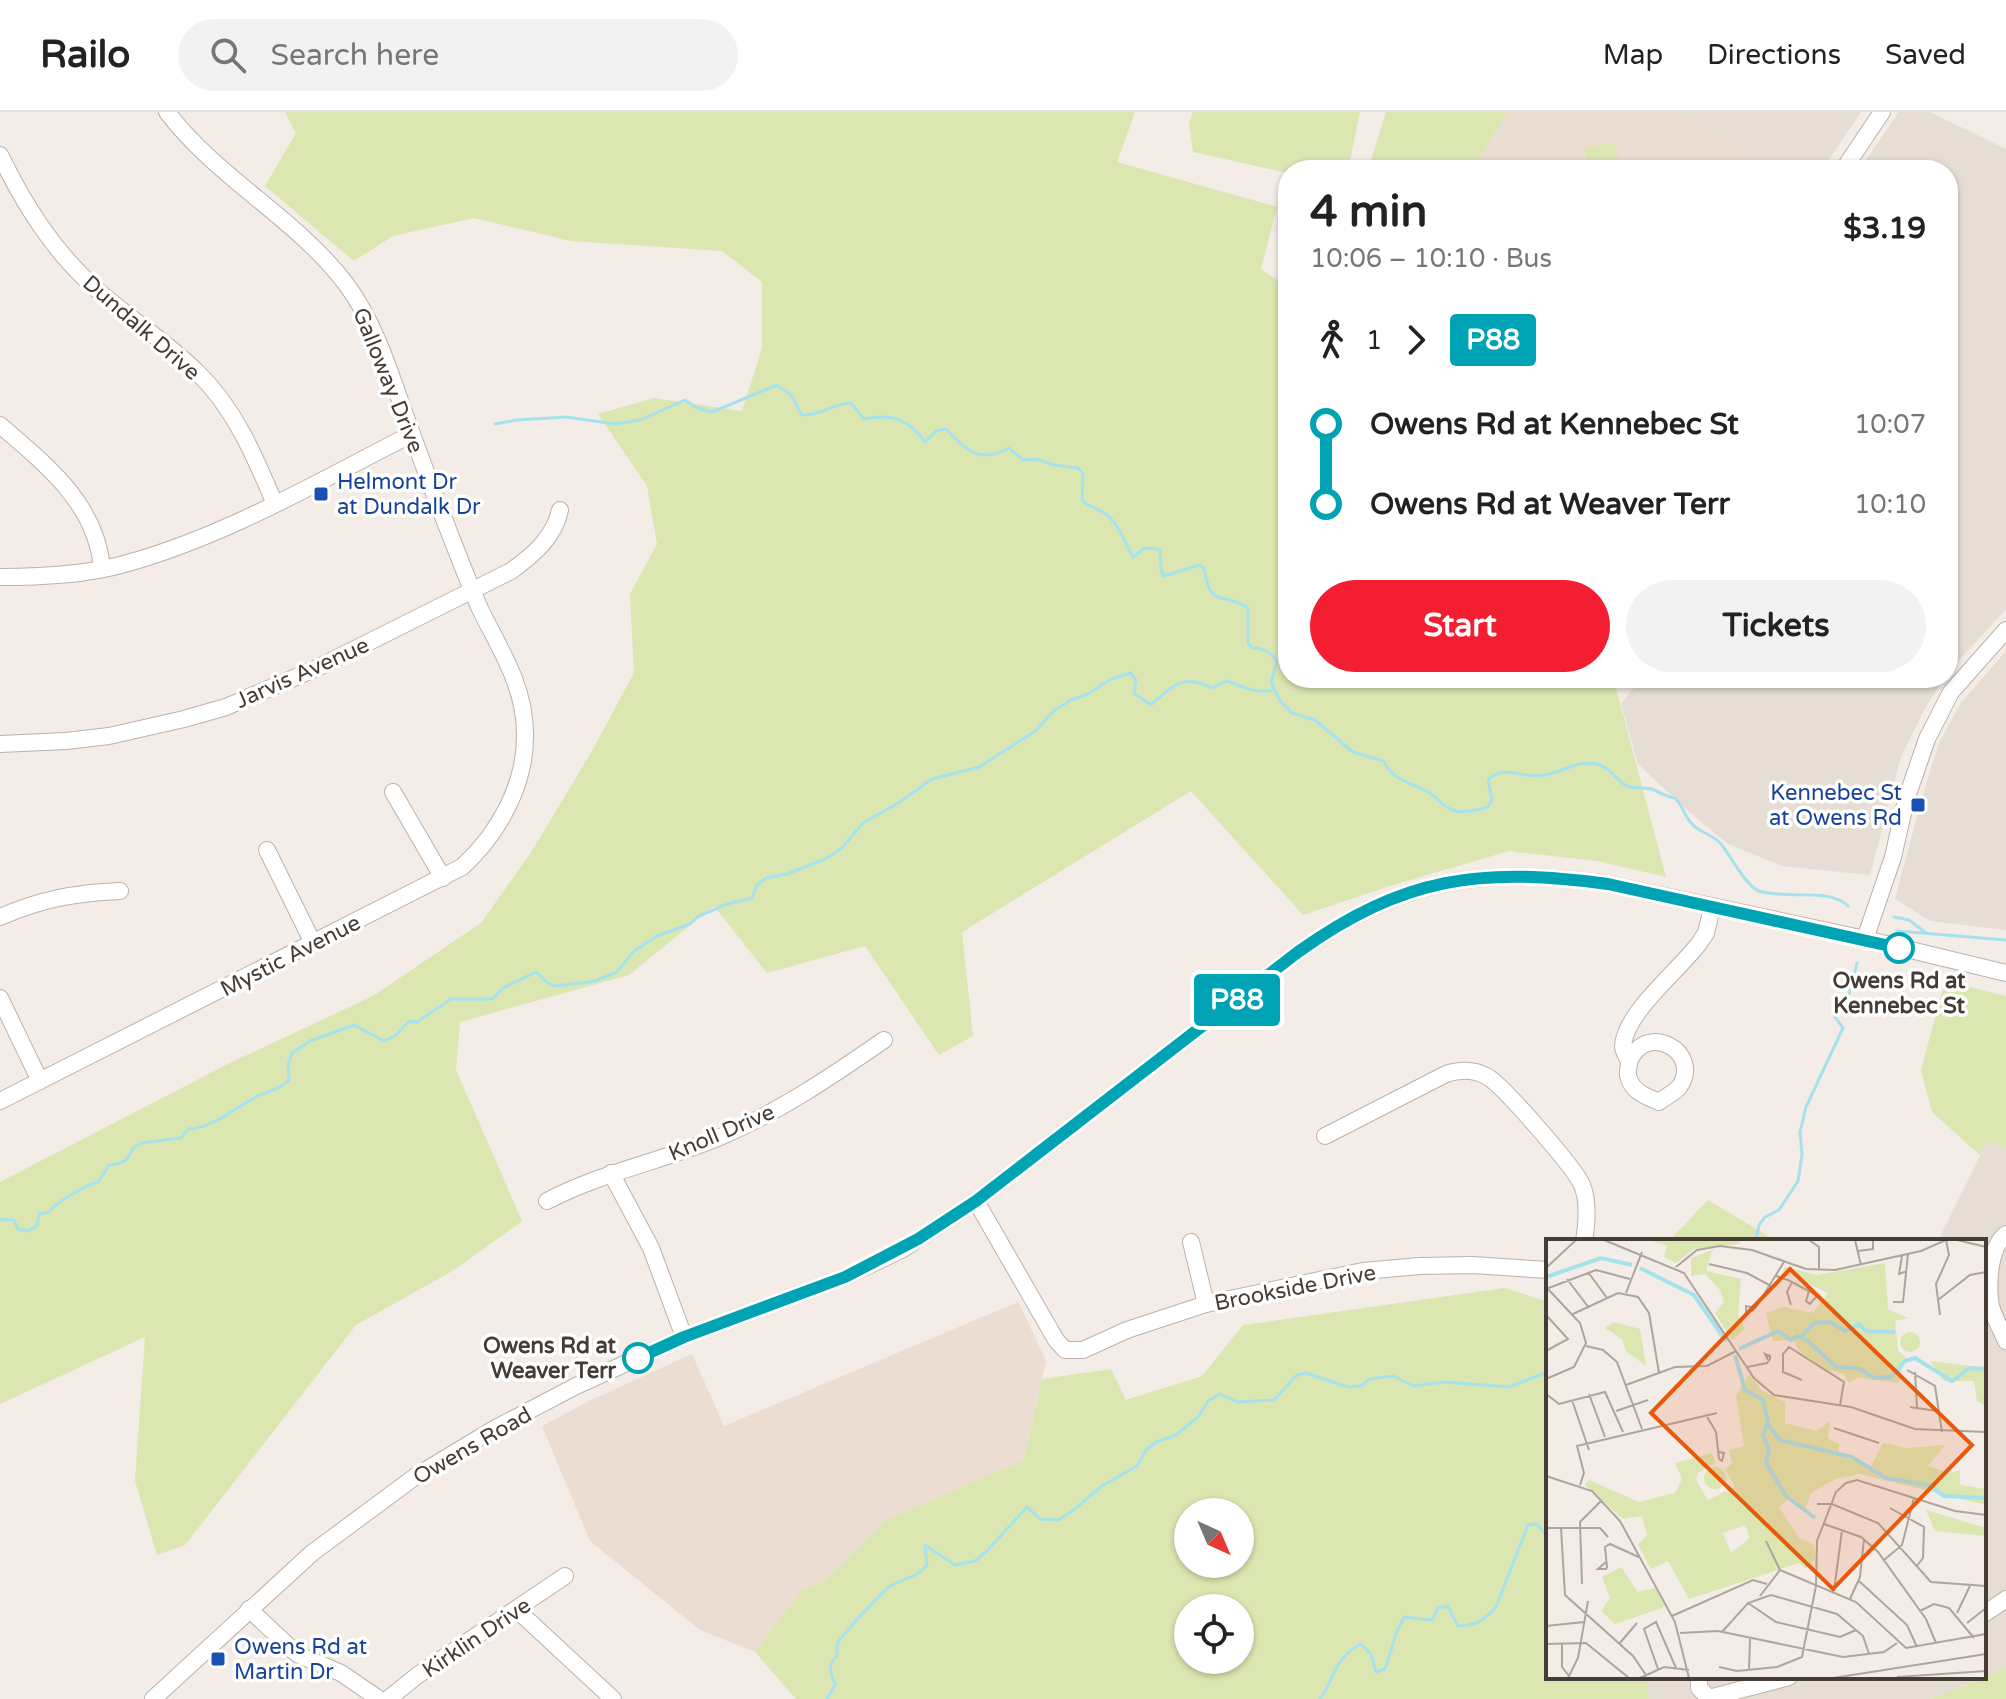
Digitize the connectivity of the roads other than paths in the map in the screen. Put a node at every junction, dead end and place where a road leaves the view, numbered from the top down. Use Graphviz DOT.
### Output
graph roads {
  1 [pos="167,112"];
  2 [pos="1882,112"];
  3 [pos="0,155"];
  4 [pos="1850,160"];
  5 [pos="0,425"];
  6 [pos="412,434"];
  7 [pos="275,504"];
  8 [pos="560,510"];
  9 [pos="102,568"];
  10 [pos="0,577"];
  11 [pos="473,592"];
  12 [pos="2006,630"];
  13 [pos="1958,684"];
  14 [pos="1955,688"];
  15 [pos="0,744"];
  16 [pos="524,755"];
  17 [pos="393,792"];
  18 [pos="267,850"];
  19 [pos="443,878"];
  20 [pos="120,891"];
  21 [pos="1712,908"];
  22 [pos="0,917"];
  23 [pos="1865,939"];
  24 [pos="313,943"];
  25 [pos="2006,973"];
  26 [pos="0,998"];
  27 [pos="884,1040"];
  28 [pos="1629,1062"];
  29 [pos="40,1081"];
  30 [pos="0,1101"];
  31 [pos="1325,1136"];
  32 [pos="611,1173"];
  33 [pos="547,1201"];
  34 [pos="976,1201"];
  35 [pos="2006,1234"];
  36 [pos="1584,1239"];
  37 [pos="1191,1242"];
  38 [pos="1546,1270"];
  39 [pos="1998,1285"];
  40 [pos="1206,1304"];
  41 [pos="684,1337"];
  42 [pos="2006,1341"];
  43 [pos="565,1576"];
  44 [pos="2006,1599"];
  45 [pos="249,1609"];
  46 [pos="517,1610"];
  47 [pos="1986,1613"];
  48 [pos="1699,1679"];
  49 [pos="1775,1679"];
  50 [pos="153,1699"];
  51 [pos="379,1699"];
  52 [pos="388,1699"];
  53 [pos="613,1699"];
  1 -- 6 [label="street, Galloway Drive"];
  2 -- 4 [label="street"];
  3 -- 7 [label="street, Dundalk Drive"];
  5 -- 9 [label="street"];
  6 -- 7 [label="street"];
  6 -- 11 [label="street, Galloway Drive"];
  7 -- 9 [label="street"];
  8 -- 11 [label="street, Jarvis Avenue"];
  9 -- 10 [label="street"];
  11 -- 15 [label="street, Jarvis Avenue"];
  11 -- 16 [label="street, Galloway Drive"];
  12 -- 13 [label="street"];
  14 -- 23 [label="street"];
  16 -- 19 [label="street, Mystic Avenue"];
  17 -- 19 [label="street"];
  18 -- 24 [label="street"];
  19 -- 24 [label="street, Mystic Avenue"];
  20 -- 22 [label="street"];
  21 -- 23 [label="street, Owens Road"];
  21 -- 28 [label="street"];
  21 -- 34 [label="street, Owens Road"];
  23 -- 25 [label="street, Owens Road"];
  24 -- 29 [label="street, Mystic Avenue"];
  26 -- 29 [label="street"];
  27 -- 32 [label="street, Knoll Drive"];
  29 -- 30 [label="street, Mystic Avenue"];
  31 -- 36 [label="street"];
  32 -- 33 [label="street, Knoll Drive"];
  32 -- 41 [label="street"];
  34 -- 40 [label="street, Brookside Drive"];
  34 -- 41 [label="street, Owens Road"];
  35 -- 39 [label="street"];
  37 -- 40 [label="street"];
  38 -- 40 [label="street, Brookside Drive"];
  39 -- 42 [label="street"];
  41 -- 45 [label="street, Owens Road"];
  43 -- 46 [label="street, Kirklin Drive"];
  44 -- 47 [label="street"];
  45 -- 50 [label="street, Owens Road"];
  45 -- 51 [label="street"];
  46 -- 52 [label="street, Kirklin Drive"];
  46 -- 53 [label="street"];
  48 -- 49 [label="street"];
}
